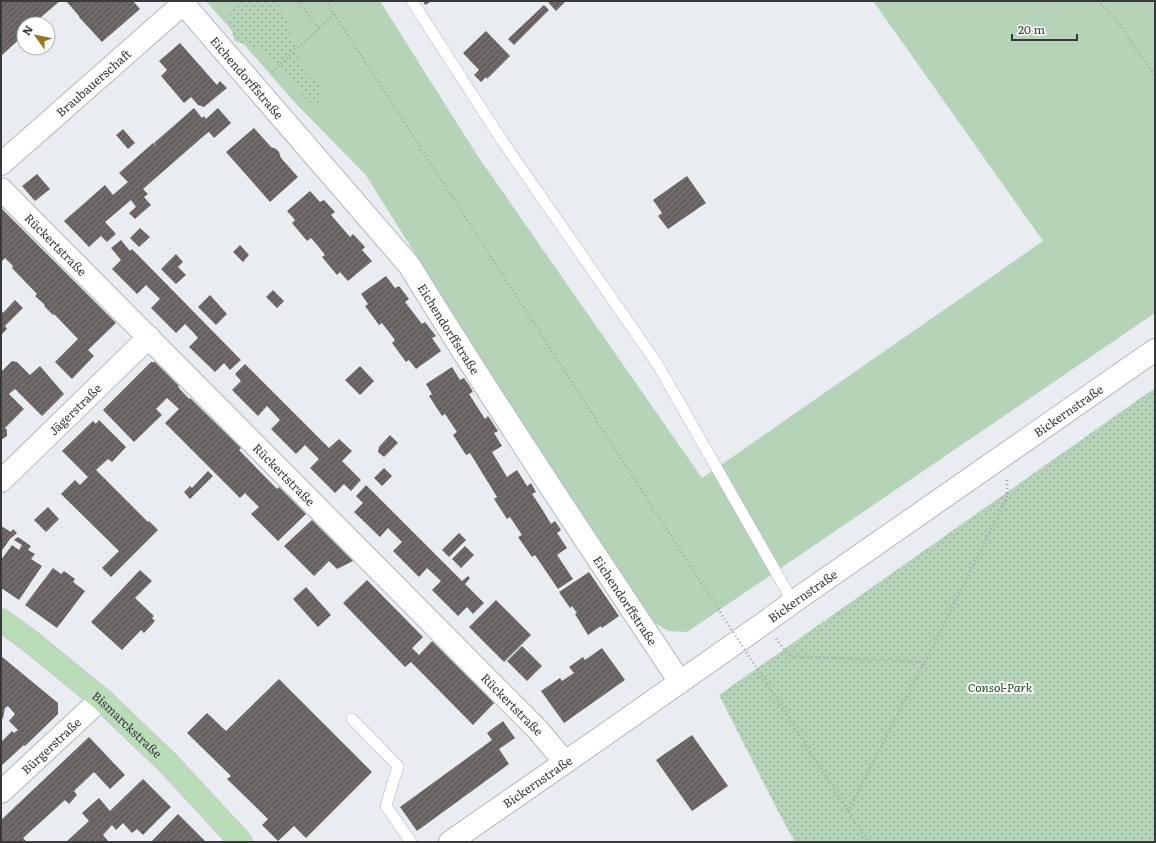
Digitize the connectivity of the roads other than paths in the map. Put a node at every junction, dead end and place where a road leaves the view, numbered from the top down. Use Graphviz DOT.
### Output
graph roads {
  1 [pos="412,1"];
  2 [pos="183,2"];
  3 [pos="1,164"];
  4 [pos="1,189"];
  5 [pos="149,337"];
  6 [pos="1155,350"];
  7 [pos="1,481"];
  8 [pos="793,602"];
  9 [pos="1,620"];
  10 [pos="680,682"];
  11 [pos="101,699"];
  12 [pos="352,719"];
  13 [pos="565,762"];
  14 [pos="1,792"];
  15 [pos="241,842"];
  16 [pos="411,842"];
  17 [pos="450,842"];
  1 -- 8 [label="lane"];
  2 -- 3 [label="street, Braubauerschaft"];
  2 -- 10 [label="street, Eichendorffstraße"];
  4 -- 5 [label="street, Rückertstraße"];
  5 -- 7 [label="street, Jägerstraße"];
  5 -- 13 [label="street, Rückertstraße"];
  6 -- 8 [label="street, Bickernstraße"];
  8 -- 10 [label="street, Bickernstraße"];
  9 -- 11 [label="main road, Bismarckstraße"];
  10 -- 13 [label="street, Bickernstraße"];
  11 -- 14 [label="street, Bürgerstraße"];
  11 -- 15 [label="main road, Bismarckstraße"];
  12 -- 16 [label="lane"];
  13 -- 17 [label="street, Bickernstraße"];
}
